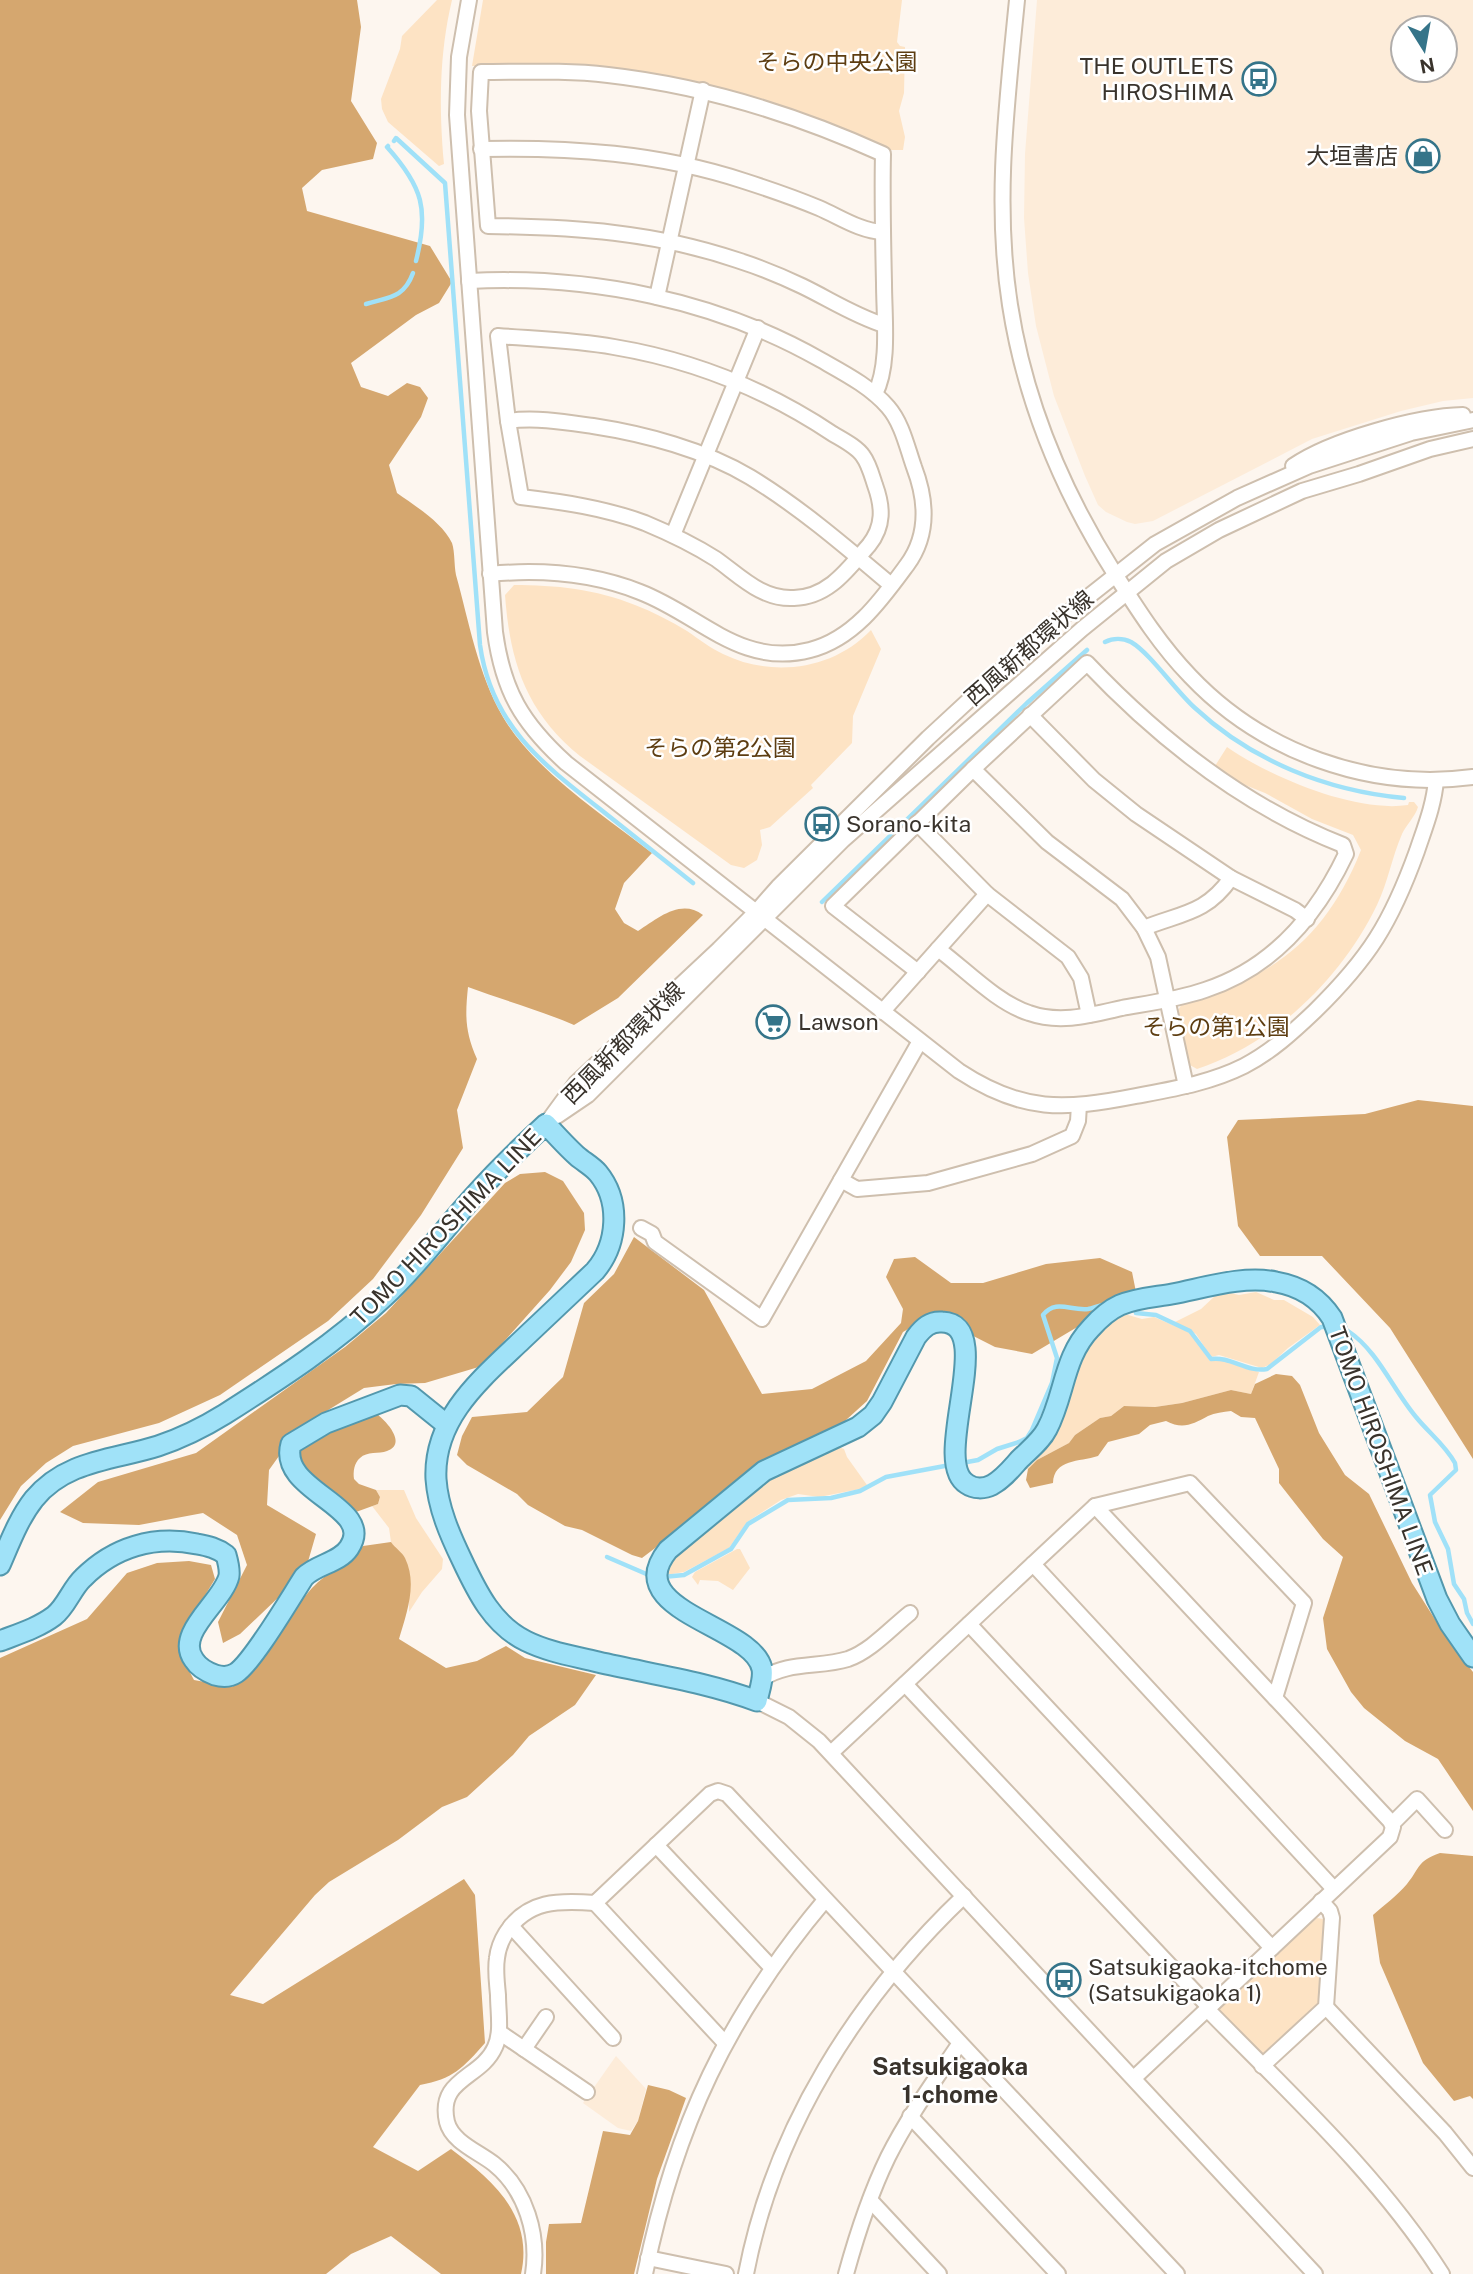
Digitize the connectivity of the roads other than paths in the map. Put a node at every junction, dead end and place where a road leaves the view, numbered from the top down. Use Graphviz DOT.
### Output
graph roads {
  1 [pos="469,0"];
  2 [pos="1017,0"];
  3 [pos="703,90"];
  4 [pos="481,149"];
  5 [pos="686,164"];
  6 [pos="883,232"];
  7 [pos="670,241"];
  8 [pos="469,281"];
  9 [pos="657,297"];
  10 [pos="884,325"];
  11 [pos="758,328"];
  12 [pos="737,382"];
  13 [pos="875,394"];
  14 [pos="1473,414"];
  15 [pos="1473,420"];
  16 [pos="508,421"];
  17 [pos="1473,439"];
  18 [pos="705,457"];
  19 [pos="1266,484"];
  20 [pos="673,535"];
  21 [pos="858,557"];
  22 [pos="490,574"];
  23 [pos="1115,575"];
  24 [pos="891,585"];
  25 [pos="1126,593"];
  26 [pos="1030,715"];
  27 [pos="973,769"];
  28 [pos="1473,777"];
  29 [pos="1436,780"];
  30 [pos="918,823"];
  31 [pos="1231,878"];
  32 [pos="987,894"];
  33 [pos="760,916"];
  34 [pos="1307,919"];
  35 [pos="1144,928"];
  36 [pos="938,948"];
  37 [pos="918,972"];
  38 [pos="1167,999"];
  39 [pos="882,1012"];
  40 [pos="1089,1015"];
  41 [pos="920,1041"];
  42 [pos="1186,1086"];
  43 [pos="1079,1105"];
  44 [pos="546,1124"];
  45 [pos="841,1180"];
  46 [pos="641,1227"];
  47 [pos="447,1424"];
  48 [pos="1095,1506"];
  49 [pos="1033,1564"];
  50 [pos="0,1565"];
  51 [pos="910,1613"];
  52 [pos="969,1624"];
  53 [pos="0,1642"];
  54 [pos="1473,1657"];
  55 [pos="762,1679"];
  56 [pos="905,1684"];
  57 [pos="1275,1698"];
  58 [pos="757,1701"];
  59 [pos="831,1754"];
  60 [pos="1392,1824"];
  61 [pos="1445,1830"];
  62 [pos="656,1845"];
  63 [pos="1334,1889"];
  64 [pos="964,1896"];
  65 [pos="825,1900"];
  66 [pos="1321,1901"];
  67 [pos="595,1903"];
  68 [pos="511,1926"];
  69 [pos="1272,1948"];
  70 [pos="772,1968"];
  71 [pos="893,1971"];
  72 [pos="1326,2007"];
  73 [pos="1208,2008"];
  74 [pos="546,2017"];
  75 [pos="499,2032"];
  76 [pos="613,2039"];
  77 [pos="725,2043"];
  78 [pos="960,2043"];
  79 [pos="524,2049"];
  80 [pos="1262,2066"];
  81 [pos="1134,2078"];
  82 [pos="587,2092"];
  83 [pos="910,2116"];
  84 [pos="1473,2168"];
  85 [pos="870,2200"];
  86 [pos="648,2258"];
  87 [pos="533,2274"];
  88 [pos="645,2274"];
  89 [pos="726,2274"];
  90 [pos="746,2274"];
  91 [pos="846,2274"];
  92 [pos="939,2274"];
  93 [pos="1058,2274"];
  94 [pos="1177,2274"];
  95 [pos="1315,2274"];
  96 [pos="1442,2274"];
  1 -- 8 [label="street"];
  2 -- 23 [label="street"];
  3 -- 4 [label="street"];
  3 -- 5 [label="street"];
  3 -- 6 [label="street"];
  4 -- 5 [label="street"];
  4 -- 7 [label="street"];
  5 -- 6 [label="street"];
  5 -- 7 [label="street"];
  6 -- 10 [label="street"];
  7 -- 9 [label="street"];
  7 -- 10 [label="street"];
  8 -- 9 [label="street"];
  8 -- 22 [label="street"];
  9 -- 11 [label="street"];
  10 -- 13 [label="street"];
  11 -- 12 [label="street"];
  11 -- 13 [label="street"];
  12 -- 16 [label="street"];
  12 -- 18 [label="street"];
  12 -- 21 [label="street"];
  13 -- 24 [label="street"];
  14 -- 19 [label="street"];
  15 -- 19 [label="street, 西風新都環状線"];
  16 -- 18 [label="street"];
  16 -- 20 [label="street"];
  17 -- 25 [label="street, 西風新都環状線"];
  18 -- 20 [label="street"];
  18 -- 21 [label="street"];
  19 -- 23 [label="street, 西風新都環状線"];
  20 -- 21 [label="street"];
  21 -- 24 [label="street"];
  22 -- 24 [label="street"];
  22 -- 33 [label="street"];
  23 -- 25 [label="street"];
  23 -- 33 [label="street, 西風新都環状線"];
  25 -- 29 [label="street"];
  25 -- 33 [label="street, 西風新都環状線"];
  26 -- 27 [label="street"];
  26 -- 31 [label="street"];
  26 -- 34 [label="street"];
  27 -- 30 [label="street"];
  27 -- 35 [label="street"];
  28 -- 29 [label="street"];
  29 -- 42 [label="street"];
  30 -- 32 [label="street"];
  30 -- 37 [label="street"];
  31 -- 34 [label="street"];
  31 -- 35 [label="street"];
  32 -- 36 [label="street"];
  32 -- 40 [label="street"];
  33 -- 39 [label="street"];
  33 -- 44 [label="street, 西風新都環状線"];
  34 -- 38 [label="street"];
  35 -- 38 [label="street"];
  36 -- 37 [label="street"];
  36 -- 40 [label="street"];
  37 -- 39 [label="street"];
  38 -- 40 [label="street"];
  38 -- 42 [label="street"];
  39 -- 41 [label="street"];
  41 -- 43 [label="street"];
  41 -- 45 [label="street"];
  42 -- 43 [label="street"];
  43 -- 45 [label="street"];
  44 -- 47 [label="main road, TOMO HIROSHIMA LINE"];
  44 -- 50 [label="main road, TOMO HIROSHIMA LINE"];
  45 -- 46 [label="street"];
  47 -- 53 [label="main road"];
  47 -- 58 [label="main road, TOMO HIROSHIMA LINE"];
  48 -- 49 [label="street"];
  48 -- 57 [label="street"];
  48 -- 57 [label="street"];
  49 -- 52 [label="street"];
  49 -- 63 [label="street"];
  51 -- 55 [label="street"];
  52 -- 56 [label="street"];
  52 -- 69 [label="street"];
  54 -- 55 [label="main road, TOMO HIROSHIMA LINE"];
  55 -- 58 [label="main road"];
  56 -- 59 [label="street"];
  56 -- 73 [label="street"];
  57 -- 60 [label="street"];
  58 -- 59 [label="street"];
  59 -- 64 [label="street"];
  60 -- 61 [label="street"];
  60 -- 63 [label="street"];
  62 -- 65 [label="street"];
  62 -- 67 [label="street"];
  62 -- 70 [label="street"];
  63 -- 66 [label="street"];
  64 -- 71 [label="street"];
  64 -- 81 [label="street"];
  65 -- 70 [label="street"];
  65 -- 71 [label="street"];
  66 -- 69 [label="street"];
  66 -- 72 [label="street"];
  67 -- 68 [label="street"];
  67 -- 77 [label="street"];
  68 -- 75 [label="street"];
  68 -- 76 [label="street"];
  69 -- 73 [label="street"];
  70 -- 77 [label="street"];
  71 -- 78 [label="street"];
  71 -- 90 [label="street"];
  72 -- 80 [label="street"];
  72 -- 84 [label="street"];
  73 -- 80 [label="street"];
  73 -- 81 [label="street"];
  74 -- 79 [label="street"];
  75 -- 79 [label="street"];
  75 -- 87 [label="street"];
  77 -- 86 [label="street"];
  78 -- 83 [label="street"];
  78 -- 94 [label="street"];
  79 -- 82 [label="street"];
  80 -- 96 [label="street"];
  81 -- 95 [label="street"];
  83 -- 85 [label="street"];
  83 -- 93 [label="street"];
  85 -- 91 [label="street"];
  85 -- 92 [label="street"];
  86 -- 88 [label="street"];
  86 -- 89 [label="street"];
}
